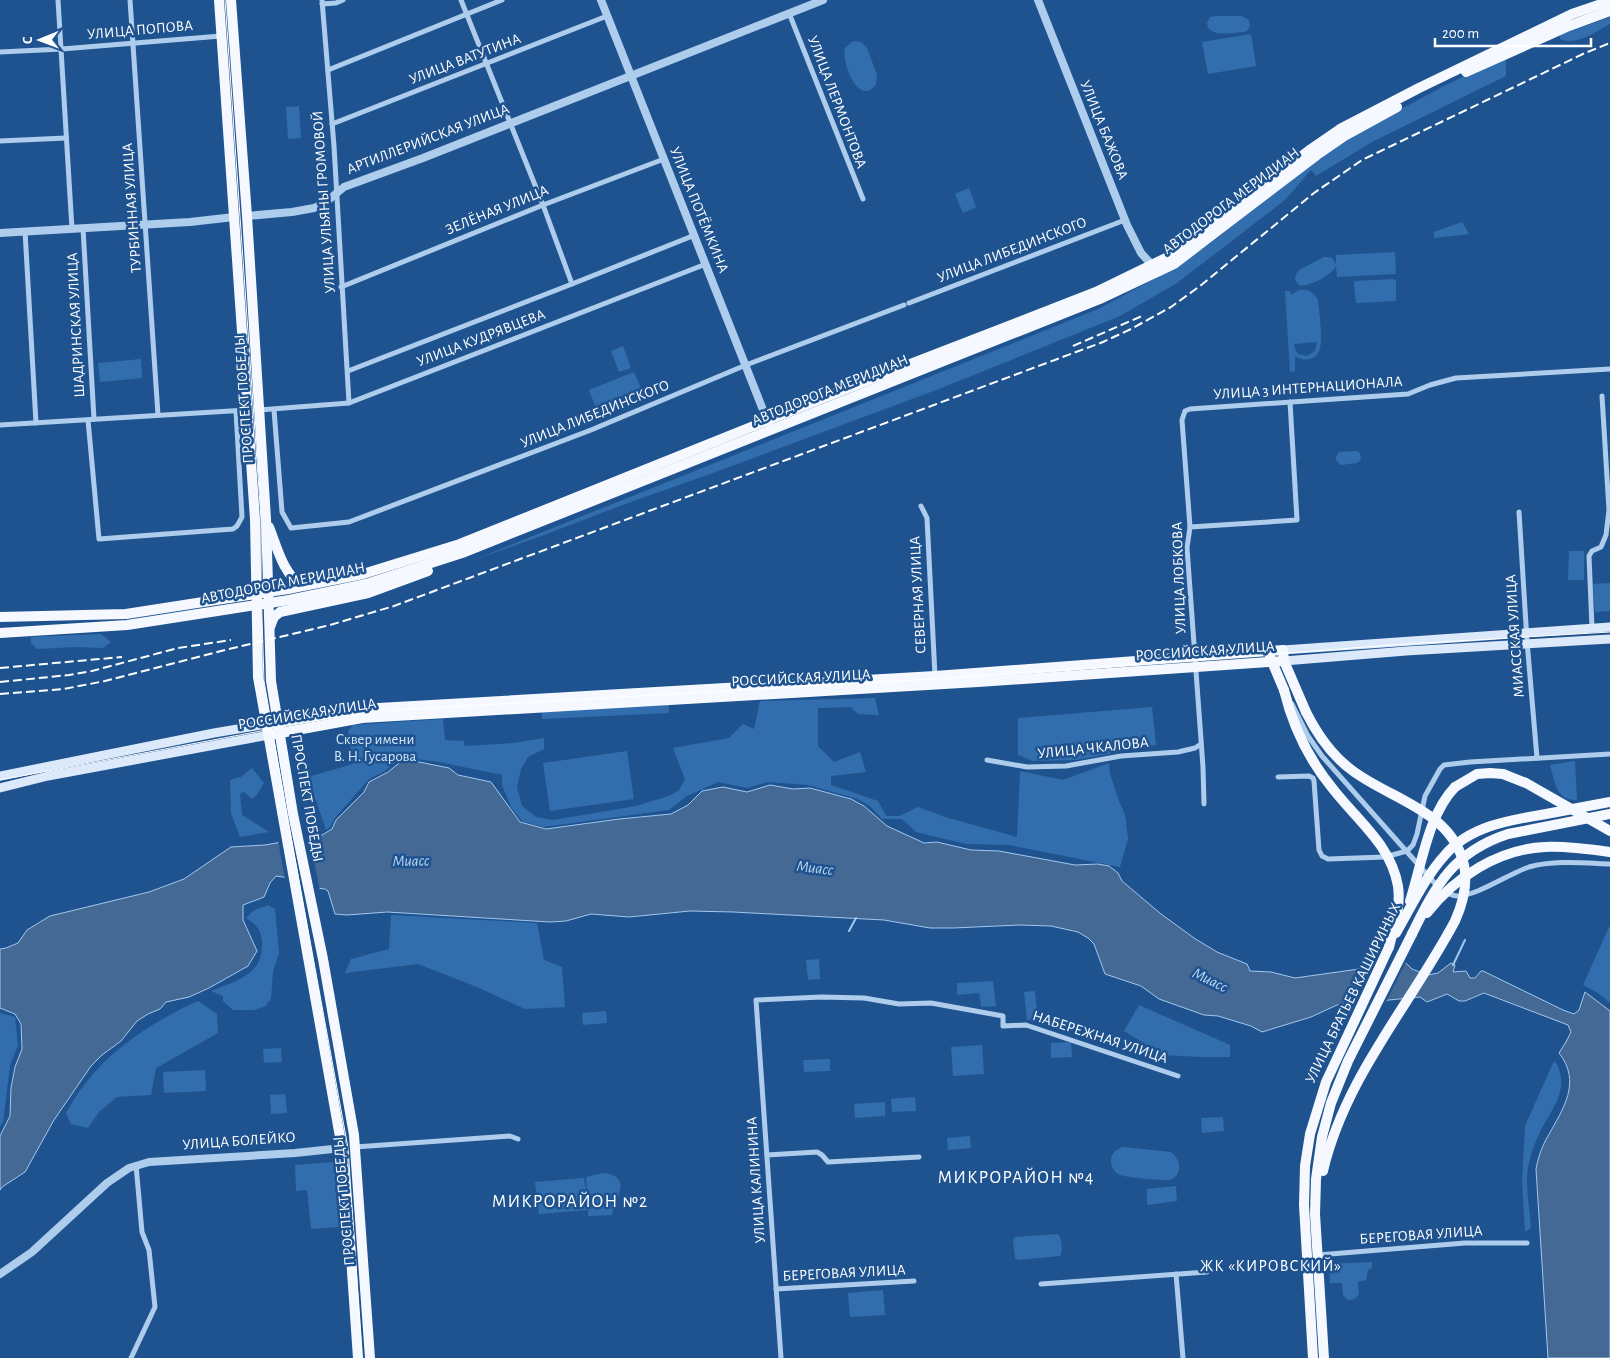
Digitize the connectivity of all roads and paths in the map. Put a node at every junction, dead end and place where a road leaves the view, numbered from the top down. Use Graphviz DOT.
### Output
graph roads {
  1 [pos="58,0"];
  2 [pos="130,0"];
  3 [pos="220,0"];
  4 [pos="231,0"];
  5 [pos="343,0"];
  6 [pos="461,0"];
  7 [pos="502,0"];
  8 [pos="601,0"];
  9 [pos="823,0"];
  10 [pos="1038,0"];
  11 [pos="1610,1"];
  12 [pos="322,2"];
  13 [pos="1610,10"];
  14 [pos="789,13"];
  15 [pos="467,14"];
  16 [pos="607,16"];
  17 [pos="222,36"];
  18 [pos="133,42"];
  19 [pos="62,49"];
  20 [pos="0,52"];
  21 [pos="486,64"];
  22 [pos="328,70"];
  23 [pos="630,76"];
  24 [pos="511,123"];
  25 [pos="332,124"];
  26 [pos="66,138"];
  27 [pos="0,141"];
  28 [pos="664,159"];
  29 [pos="336,195"];
  30 [pos="863,199"];
  31 [pos="543,205"];
  32 [pos="247,216"];
  33 [pos="234,217"];
  34 [pos="1125,220"];
  35 [pos="146,224"];
  36 [pos="83,228"];
  37 [pos="72,229"];
  38 [pos="25,231"];
  39 [pos="0,233"];
  40 [pos="694,235"];
  41 [pos="706,264"];
  42 [pos="1153,266"];
  43 [pos="572,284"];
  44 [pos="341,287"];
  45 [pos="746,365"];
  46 [pos="1610,369"];
  47 [pos="348,371"];
  48 [pos="1602,396"];
  49 [pos="1290,402"];
  50 [pos="349,403"];
  51 [pos="247,410"];
  52 [pos="259,410"];
  53 [pos="274,410"];
  54 [pos="236,411"];
  55 [pos="1185,411"];
  56 [pos="158,415"];
  57 [pos="91,420"];
  58 [pos="36,423"];
  59 [pos="0,425"];
  60 [pos="769,425"];
  61 [pos="920,506"];
  62 [pos="1519,512"];
  63 [pos="266,518"];
  64 [pos="1190,527"];
  65 [pos="462,553"];
  66 [pos="302,586"];
  67 [pos="0,617"];
  68 [pos="1610,627"];
  69 [pos="269,628"];
  70 [pos="1592,628"];
  71 [pos="1527,632"];
  72 [pos="0,633"];
  73 [pos="1610,638"];
  74 [pos="1406,641"];
  75 [pos="1527,643"];
  76 [pos="1406,651"];
  77 [pos="1283,655"];
  78 [pos="1271,656"];
  79 [pos="1195,662"];
  80 [pos="935,680"];
  81 [pos="1284,690"];
  82 [pos="279,728"];
  83 [pos="268,729"];
  84 [pos="214,733"];
  85 [pos="216,744"];
  86 [pos="1201,744"];
  87 [pos="1610,754"];
  88 [pos="1537,758"];
  89 [pos="987,760"];
  90 [pos="0,776"];
  91 [pos="1278,777"];
  92 [pos="0,788"];
  93 [pos="1610,802"];
  94 [pos="1204,804"];
  95 [pos="1610,814"];
  96 [pos="288,815"];
  97 [pos="1610,830"];
  98 [pos="1407,851"];
  99 [pos="1610,852"];
  100 [pos="1610,864"];
  101 [pos="1402,924"];
  102 [pos="1412,934"];
  103 [pos="1389,946"];
  104 [pos="756,1000"];
  105 [pos="1178,1076"];
  106 [pos="518,1139"];
  107 [pos="355,1147"];
  108 [pos="342,1148"];
  109 [pos="767,1155"];
  110 [pos="919,1157"];
  111 [pos="136,1165"];
  112 [pos="1320,1169"];
  113 [pos="1526,1243"];
  114 [pos="1317,1255"];
  115 [pos="1207,1272"];
  116 [pos="0,1274"];
  117 [pos="1176,1274"];
  118 [pos="914,1281"];
  119 [pos="1041,1284"];
  120 [pos="776,1290"];
  121 [pos="131,1358"];
  122 [pos="358,1358"];
  123 [pos="370,1358"];
  124 [pos="781,1358"];
  125 [pos="1183,1358"];
  126 [pos="1313,1358"];
  127 [pos="1324,1358"];
  1 -- 19 [label="street"];
  2 -- 18 [label="street, ТУРБИННАЯ УЛИЦА"];
  3 -- 17 [label="main road, ПРОСПЕКТ ПОБЕДЫ"];
  4 -- 32 [label="main road, ПРОСПЕКТ ПОБЕДЫ"];
  5 -- 12 [label="street"];
  6 -- 15 [label="street"];
  7 -- 15 [label="street"];
  8 -- 16 [label="street, УЛИЦА ПОТЁМКИНА"];
  9 -- 14 [label="street, АРТИЛЛЕРИЙСКАЯ УЛИЦА"];
  10 -- 34 [label="street, УЛИЦА БАЖОВА"];
  11 -- 42 [label="main road, АВТОДОРОГА МЕРИДИАН"];
  12 -- 22 [label="street, УЛИЦА УЛЬЯНЫ ГРОМОВОЙ"];
  13 -- 60 [label="main road, АВТОДОРОГА МЕРИДИАН"];
  14 -- 23 [label="street, АРТИЛЛЕРИЙСКАЯ УЛИЦА"];
  14 -- 30 [label="street, УЛИЦА ЛЕРМОНТОВА"];
  15 -- 21 [label="street"];
  15 -- 22 [label="street"];
  16 -- 21 [label="street, УЛИЦА ВАТУТИНА"];
  16 -- 23 [label="street, УЛИЦА ПОТЁМКИНА"];
  17 -- 18 [label="street, УЛИЦА ПОПОВА"];
  17 -- 33 [label="main road, ПРОСПЕКТ ПОБЕДЫ"];
  18 -- 19 [label="street, УЛИЦА ПОПОВА"];
  18 -- 35 [label="street, ТУРБИННАЯ УЛИЦА"];
  19 -- 20 [label="street, УЛИЦА ПОПОВА"];
  19 -- 26 [label="street"];
  21 -- 24 [label="street"];
  21 -- 25 [label="street, УЛИЦА ВАТУТИНА"];
  22 -- 25 [label="street, УЛИЦА УЛЬЯНЫ ГРОМОВОЙ"];
  23 -- 24 [label="street, АРТИЛЛЕРИЙСКАЯ УЛИЦА"];
  23 -- 28 [label="street, УЛИЦА ПОТЁМКИНА"];
  24 -- 29 [label="street, АРТИЛЛЕРИЙСКАЯ УЛИЦА"];
  24 -- 31 [label="street"];
  25 -- 29 [label="street, УЛИЦА УЛЬЯНЫ ГРОМОВОЙ"];
  26 -- 27 [label="street"];
  26 -- 37 [label="street"];
  28 -- 31 [label="street, ЗЕЛЁНАЯ УЛИЦА"];
  28 -- 40 [label="street, УЛИЦА ПОТЁМКИНА"];
  29 -- 32 [label="street, АРТИЛЛЕРИЙСКАЯ УЛИЦА"];
  29 -- 44 [label="street, УЛИЦА УЛЬЯНЫ ГРОМОВОЙ"];
  31 -- 43 [label="street"];
  31 -- 44 [label="street, ЗЕЛЁНАЯ УЛИЦА"];
  32 -- 33 [label="main road, АРТИЛЛЕРИЙСКАЯ УЛИЦА"];
  32 -- 52 [label="main road, ПРОСПЕКТ ПОБЕДЫ"];
  33 -- 35 [label="street, АРТИЛЛЕРИЙСКАЯ УЛИЦА"];
  33 -- 51 [label="main road, ПРОСПЕКТ ПОБЕДЫ"];
  34 -- 42 [label="street, УЛИЦА БАЖОВА"];
  34 -- 45 [label="street, УЛИЦА ЛИБЕДИНСКОГО"];
  35 -- 36 [label="street, АРТИЛЛЕРИЙСКАЯ УЛИЦА"];
  35 -- 56 [label="street, ТУРБИННАЯ УЛИЦА"];
  36 -- 37 [label="street, АРТИЛЛЕРИЙСКАЯ УЛИЦА"];
  36 -- 57 [label="street, ШАДРИНСКАЯ УЛИЦА"];
  37 -- 38 [label="street, АРТИЛЛЕРИЙСКАЯ УЛИЦА"];
  38 -- 39 [label="street, АРТИЛЛЕРИЙСКАЯ УЛИЦА"];
  38 -- 58 [label="street"];
  40 -- 41 [label="street, УЛИЦА ПОТЁМКИНА"];
  40 -- 43 [label="street, УЛИЦА КУДРЯВЦЕВА"];
  41 -- 45 [label="street, УЛИЦА ПОТЁМКИНА"];
  41 -- 50 [label="street, УЛИЦА КУДРЯВЦЕВА"];
  42 -- 60 [label="main road, АВТОДОРОГА МЕРИДИАН"];
  43 -- 47 [label="street, УЛИЦА КУДРЯВЦЕВА"];
  44 -- 47 [label="street, УЛИЦА УЛЬЯНЫ ГРОМОВОЙ"];
  45 -- 53 [label="street, УЛИЦА ЛИБЕДИНСКОГО"];
  45 -- 60 [label="street, УЛИЦА ПОТЁМКИНА"];
  46 -- 49 [label="street, УЛИЦА 3 ИНТЕРНАЦИОНАЛА"];
  47 -- 50 [label="street, УЛИЦА УЛЬЯНЫ ГРОМОВОЙ"];
  48 -- 70 [label="street"];
  49 -- 55 [label="street, УЛИЦА 3 ИНТЕРНАЦИОНАЛА"];
  49 -- 64 [label="street"];
  50 -- 53 [label="street, УЛИЦА КУДРЯВЦЕВА"];
  51 -- 54 [label="street"];
  51 -- 83 [label="main road, ПРОСПЕКТ ПОБЕДЫ"];
  52 -- 53 [label="street, УЛИЦА КУДРЯВЦЕВА"];
  52 -- 63 [label="main road, ПРОСПЕКТ ПОБЕДЫ"];
  54 -- 56 [label="street"];
  54 -- 57 [label="street, ШАДРИНСКАЯ УЛИЦА"];
  55 -- 64 [label="street, УЛИЦА ЛОБКОВА"];
  56 -- 57 [label="street"];
  57 -- 58 [label="street"];
  58 -- 59 [label="street"];
  60 -- 65 [label="main road, АВТОДОРОГА МЕРИДИАН"];
  60 -- 66 [label="main road, АВТОДОРОГА МЕРИДИАН"];
  61 -- 80 [label="street, СЕВЕРНАЯ УЛИЦА"];
  62 -- 71 [label="street, МИАССКАЯ УЛИЦА"];
  63 -- 66 [label="main road"];
  63 -- 69 [label="main road, ПРОСПЕКТ ПОБЕДЫ"];
  64 -- 79 [label="street, УЛИЦА ЛОБКОВА"];
  65 -- 69 [label="main road"];
  65 -- 72 [label="main road, АВТОДОРОГА МЕРИДИАН, bridge"];
  66 -- 67 [label="main road, АВТОДОРОГА МЕРИДИАН, bridge"];
  68 -- 70 [label="main road, РОССИЙСКАЯ УЛИЦА"];
  69 -- 82 [label="main road, ПРОСПЕКТ ПОБЕДЫ"];
  70 -- 71 [label="main road, РОССИЙСКАЯ УЛИЦА"];
  71 -- 74 [label="main road, РОССИЙСКАЯ УЛИЦА"];
  71 -- 75 [label="street, МИАССКАЯ УЛИЦА"];
  73 -- 75 [label="main road, РОССИЙСКАЯ УЛИЦА"];
  74 -- 76 [label="main road"];
  74 -- 77 [label="main road, РОССИЙСКАЯ УЛИЦА"];
  75 -- 76 [label="main road, РОССИЙСКАЯ УЛИЦА"];
  75 -- 88 [label="street, МИАССКАЯ УЛИЦА"];
  76 -- 77 [label="main road, РОССИЙСКАЯ УЛИЦА"];
  77 -- 78 [label="main road, РОССИЙСКАЯ УЛИЦА"];
  77 -- 112 [label="main road, bridge"];
  78 -- 79 [label="main road, РОССИЙСКАЯ УЛИЦА"];
  78 -- 81 [label="main road"];
  79 -- 80 [label="main road, РОССИЙСКАЯ УЛИЦА"];
  79 -- 86 [label="street, УЛИЦА ЛОБКОВА"];
  80 -- 82 [label="main road, РОССИЙСКАЯ УЛИЦА"];
  81 -- 98 [label="street, bridge"];
  81 -- 103 [label="main road, bridge"];
  82 -- 83 [label="main road, РОССИЙСКАЯ УЛИЦА"];
  82 -- 96 [label="main road, ПРОСПЕКТ ПОБЕДЫ"];
  83 -- 84 [label="main road, РОССИЙСКАЯ УЛИЦА"];
  83 -- 85 [label="main road, РОССИЙСКАЯ УЛИЦА"];
  83 -- 96 [label="main road, ПРОСПЕКТ ПОБЕДЫ"];
  84 -- 85 [label="main road"];
  84 -- 90 [label="main road, РОССИЙСКАЯ УЛИЦА"];
  85 -- 92 [label="main road, РОССИЙСКАЯ УЛИЦА"];
  86 -- 89 [label="street, УЛИЦА ЧКАЛОВА"];
  86 -- 94 [label="street, УЛИЦА ЛОБКОВА"];
  87 -- 88 [label="street"];
  88 -- 98 [label="street"];
  91 -- 98 [label="street"];
  93 -- 101 [label="main road, УЛИЦА БРАТЬЕВ КАШИРИНЫХ, bridge"];
  95 -- 102 [label="main road, УЛИЦА БРАТЬЕВ КАШИРИНЫХ, bridge"];
  96 -- 107 [label="main road, ПРОСПЕКТ ПОБЕДЫ"];
  96 -- 108 [label="main road, ПРОСПЕКТ ПОБЕДЫ"];
  97 -- 101 [label="main road, bridge"];
  98 -- 100 [label="street"];
  99 -- 102 [label="main road, bridge"];
  101 -- 103 [label="main road, УЛИЦА БРАТЬЕВ КАШИРИНЫХ, bridge"];
  102 -- 112 [label="main road, УЛИЦА БРАТЬЕВ КАШИРИНЫХ"];
  103 -- 126 [label="main road, УЛИЦА БРАТЬЕВ КАШИРИНЫХ"];
  104 -- 105 [label="street, НАБЕРЕЖНАЯ УЛИЦА"];
  104 -- 109 [label="street, УЛИЦА КАЛИНИНА"];
  106 -- 107 [label="street, УЛИЦА БОЛЕЙКО"];
  107 -- 108 [label="main road, УЛИЦА БОЛЕЙКО"];
  107 -- 123 [label="main road, ПРОСПЕКТ ПОБЕДЫ"];
  108 -- 111 [label="street, УЛИЦА БОЛЕЙКО"];
  108 -- 122 [label="main road, ПРОСПЕКТ ПОБЕДЫ"];
  109 -- 110 [label="street"];
  109 -- 120 [label="street, УЛИЦА КАЛИНИНА"];
  111 -- 116 [label="street, УЛИЦА БОЛЕЙКО"];
  111 -- 121 [label="street"];
  112 -- 114 [label="main road"];
  113 -- 114 [label="street, БЕРЕГОВАЯ УЛИЦА"];
  114 -- 127 [label="main road"];
  115 -- 117 [label="street"];
  117 -- 119 [label="street"];
  117 -- 125 [label="street"];
  118 -- 120 [label="street, БЕРЕГОВАЯ УЛИЦА"];
  120 -- 124 [label="street, УЛИЦА КАЛИНИНА"];
}
